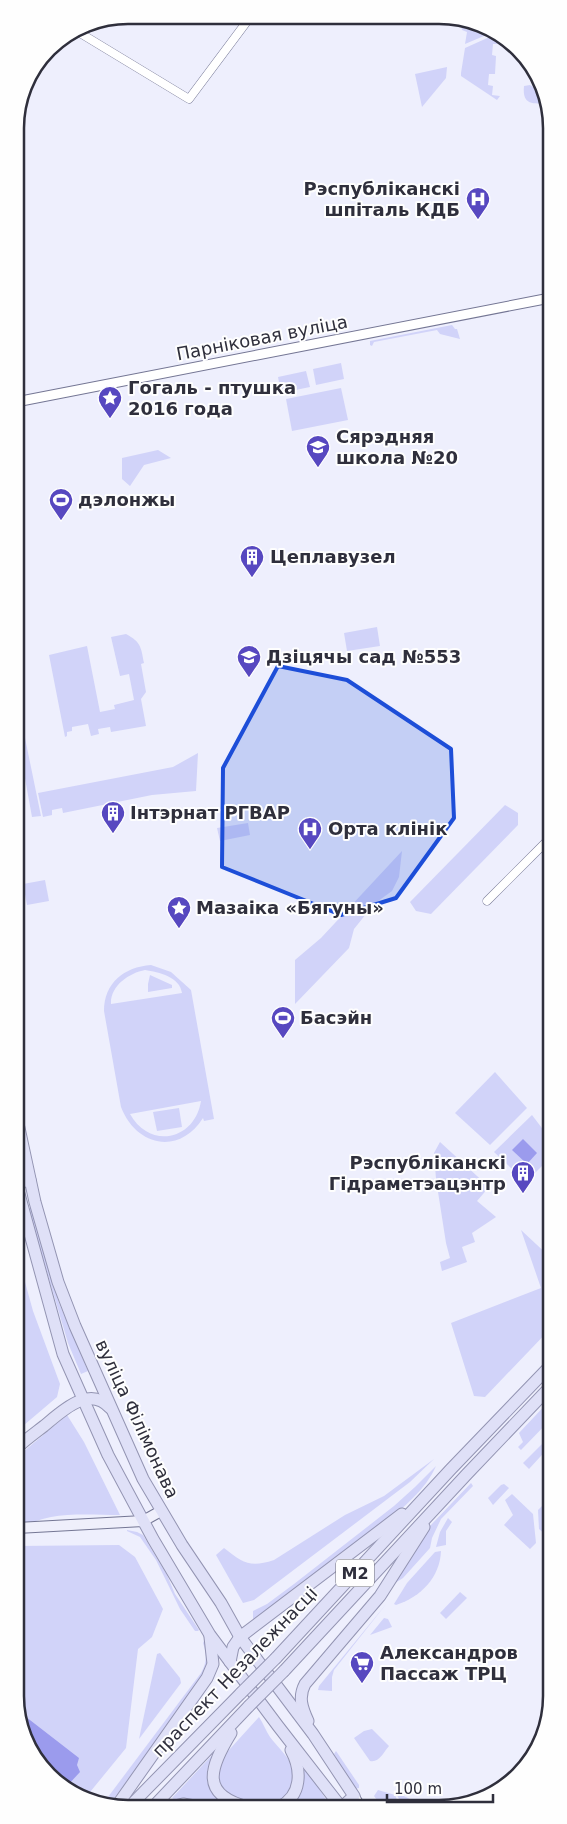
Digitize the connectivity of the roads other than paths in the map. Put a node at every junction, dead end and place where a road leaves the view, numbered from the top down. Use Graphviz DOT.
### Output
graph roads {
  1 [pos="245,24"];
  2 [pos="82,34"];
  3 [pos="543,300"];
  4 [pos="543,304"];
  5 [pos="514,306"];
  6 [pos="24,400"];
  7 [pos="543,844"];
  8 [pos="487,901"];
  9 [pos="24,1152"];
  10 [pos="30,1180"];
  11 [pos="24,1181"];
  12 [pos="24,1213"];
  13 [pos="543,1373"];
  14 [pos="543,1394"];
  15 [pos="82,1400"];
  16 [pos="112,1412"];
  17 [pos="24,1442"];
  18 [pos="433,1488"];
  19 [pos="435,1509"];
  20 [pos="161,1511"];
  21 [pos="143,1521"];
  22 [pos="24,1528"];
  23 [pos="210,1635"];
  24 [pos="240,1637"];
  25 [pos="230,1662"];
  26 [pos="246,1710"];
  27 [pos="278,1726"];
  28 [pos="313,1734"];
  29 [pos="354,1796"];
  30 [pos="121,1800"];
  31 [pos="136,1800"];
  32 [pos="160,1800"];
  33 [pos="229,1800"];
  34 [pos="288,1800"];
  35 [pos="336,1800"];
  36 [pos="349,1800"];
  37 [pos="357,1800"];
  1 -- 2 [label="street"];
  3 -- 5 [label="street, Парніковая вуліца"];
  4 -- 5 [label="street, Парніковая вуліца"];
  5 -- 6 [label="street, Парніковая вуліца"];
  7 -- 8 [label="street"];
  9 -- 10 [label="main road, вуліца Філімонава"];
  10 -- 11 [label="main road"];
  10 -- 16 [label="main road, вуліца Філімонава"];
  12 -- 15 [label="main road"];
  13 -- 18 [label="main road, праспект Незалежнасці / М2"];
  14 -- 19 [label="main road, праспект Незалежнасці / М2"];
  15 -- 16 [label="main road"];
  15 -- 17 [label="main road"];
  15 -- 21 [label="main road"];
  16 -- 20 [label="main road, вуліца Філімонава"];
  18 -- 24 [label="main road"];
  18 -- 31 [label="main road, праспект Незалежнасці / М2, bridge"];
  19 -- 26 [label="main road, праспект Незалежнасці / М2, bridge"];
  19 -- 28 [label="main road"];
  20 -- 21 [label="main road"];
  20 -- 24 [label="main road, вуліца Філімонава"];
  21 -- 22 [label="main road"];
  21 -- 23 [label="main road"];
  23 -- 25 [label="main road"];
  23 -- 30 [label="main road"];
  24 -- 25 [label="main road"];
  24 -- 28 [label="main road, вуліца Філімонава"];
  25 -- 27 [label="main road"];
  26 -- 32 [label="main road, праспект Незалежнасці / М2"];
  26 -- 33 [label="main road"];
  27 -- 34 [label="main road"];
  27 -- 35 [label="main road"];
  28 -- 29 [label="main road, вуліца Філімонава"];
  29 -- 36 [label="main road"];
  29 -- 37 [label="street, вуліца Філімонава"];
}
